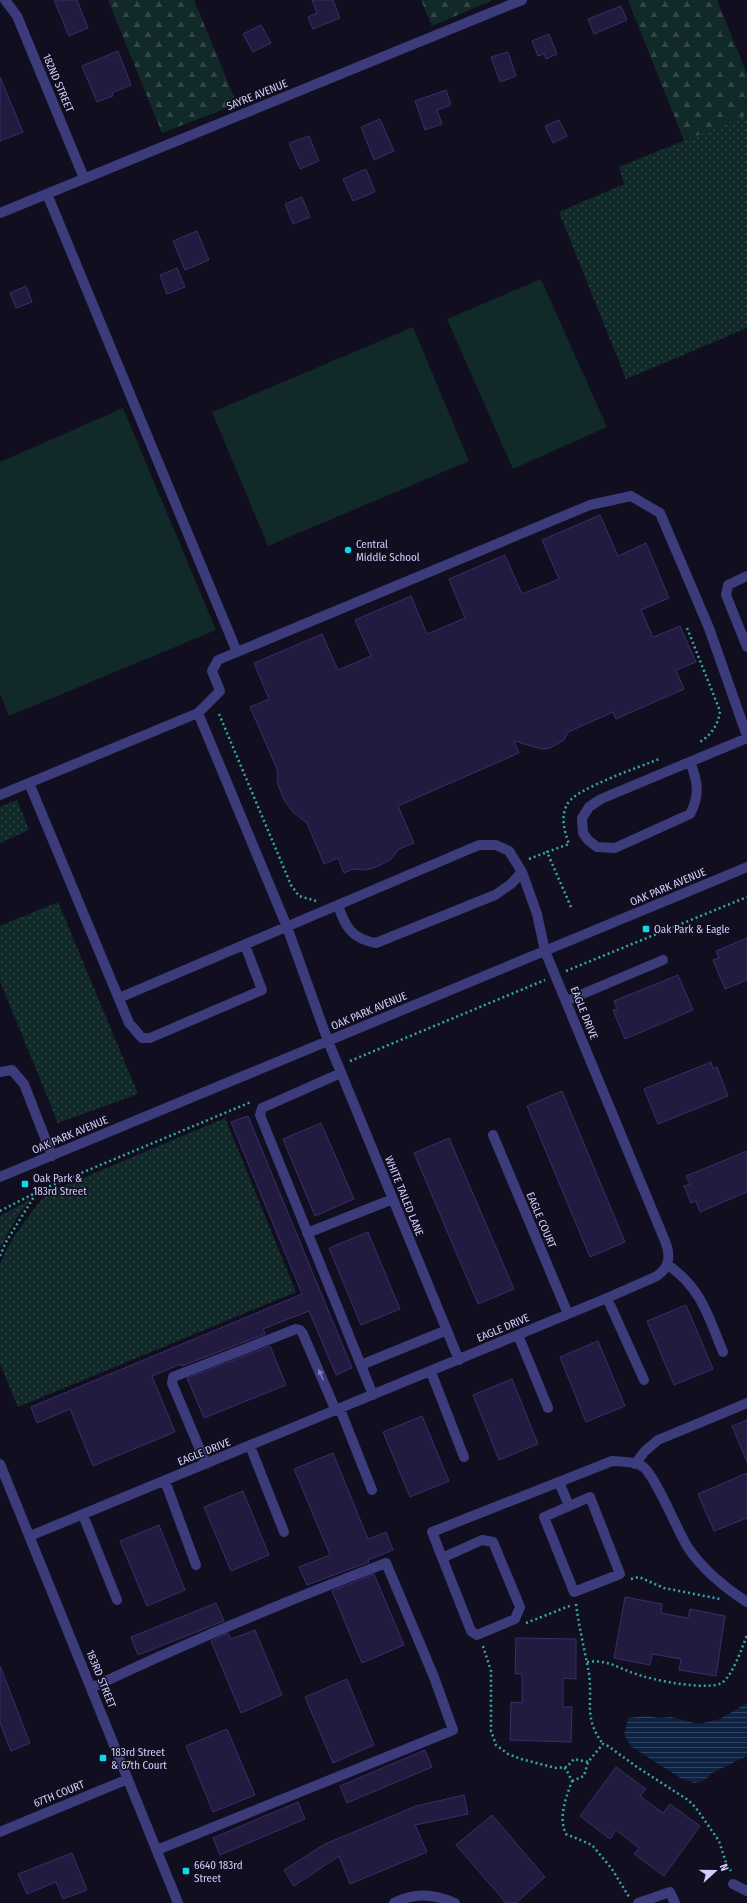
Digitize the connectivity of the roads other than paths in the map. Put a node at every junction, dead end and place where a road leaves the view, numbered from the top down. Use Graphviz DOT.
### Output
graph roads {
  1 [pos="5,0"];
  2 [pos="522,0"];
  3 [pos="84,178"];
  4 [pos="47,194"];
  5 [pos="0,213"];
  6 [pos="747,576"];
  7 [pos="747,647"];
  8 [pos="237,652"];
  9 [pos="198,713"];
  10 [pos="747,737"];
  11 [pos="690,762"];
  12 [pos="29,783"];
  13 [pos="0,795"];
  14 [pos="747,867"];
  15 [pos="522,872"];
  16 [pos="338,905"];
  17 [pos="287,927"];
  18 [pos="245,945"];
  19 [pos="545,951"];
  20 [pos="663,960"];
  21 [pos="119,998"];
  22 [pos="566,1001"];
  23 [pos="328,1041"];
  24 [pos="340,1070"];
  25 [pos="0,1072"];
  26 [pos="493,1135"];
  27 [pos="52,1156"];
  28 [pos="0,1177"];
  29 [pos="393,1199"];
  30 [pos="308,1233"];
  31 [pos="668,1265"];
  32 [pos="607,1298"];
  33 [pos="568,1314"];
  34 [pos="446,1330"];
  35 [pos="518,1335"];
  36 [pos="723,1352"];
  37 [pos="459,1360"];
  38 [pos="361,1366"];
  39 [pos="431,1372"];
  40 [pos="644,1380"];
  41 [pos="373,1395"];
  42 [pos="747,1403"];
  43 [pos="548,1408"];
  44 [pos="338,1410"];
  45 [pos="250,1446"];
  46 [pos="464,1457"];
  47 [pos="0,1464"];
  48 [pos="206,1464"];
  49 [pos="635,1464"];
  50 [pos="165,1481"];
  51 [pos="559,1482"];
  52 [pos="372,1490"];
  53 [pos="569,1506"];
  54 [pos="83,1515"];
  55 [pos="284,1532"];
  56 [pos="30,1536"];
  57 [pos="442,1558"];
  58 [pos="196,1565"];
  59 [pos="117,1600"];
  60 [pos="747,1602"];
  61 [pos="91,1688"];
  62 [pos="128,1779"];
  63 [pos="0,1832"];
  64 [pos="157,1850"];
  65 [pos="734,1880"];
  66 [pos="747,1891"];
  67 [pos="634,1901"];
  68 [pos="178,1903"];
  69 [pos="394,1903"];
  70 [pos="455,1903"];
  71 [pos="674,1903"];
  1 -- 3 [label="street, 182ND STREET"];
  2 -- 3 [label="street, SAYRE AVENUE"];
  3 -- 4 [label="street, SAYRE AVENUE"];
  4 -- 5 [label="street, SAYRE AVENUE"];
  4 -- 8 [label="street"];
  6 -- 7 [label="street"];
  8 -- 9 [label="street"];
  8 -- 10 [label="street"];
  9 -- 12 [label="street"];
  9 -- 17 [label="street, WHITE TAILED LANE"];
  10 -- 11 [label="street"];
  11 -- 11 [label="street"];
  12 -- 13 [label="street"];
  12 -- 21 [label="street"];
  14 -- 19 [label="street, OAK PARK AVENUE"];
  15 -- 16 [label="street, EAGLE DRIVE"];
  15 -- 16 [label="street"];
  15 -- 19 [label="street, EAGLE DRIVE"];
  16 -- 17 [label="street, EAGLE DRIVE"];
  17 -- 18 [label="street, EAGLE DRIVE"];
  17 -- 23 [label="street, WHITE TAILED LANE"];
  18 -- 21 [label="street, EAGLE DRIVE"];
  18 -- 21 [label="street"];
  19 -- 22 [label="street, EAGLE DRIVE"];
  19 -- 23 [label="street, OAK PARK AVENUE"];
  20 -- 22 [label="street"];
  22 -- 31 [label="street, EAGLE DRIVE"];
  23 -- 24 [label="street, WHITE TAILED LANE"];
  23 -- 27 [label="street, OAK PARK AVENUE"];
  24 -- 29 [label="street, WHITE TAILED LANE"];
  24 -- 30 [label="street"];
  25 -- 27 [label="street"];
  26 -- 33 [label="street, EAGLE COURT"];
  27 -- 28 [label="street, OAK PARK AVENUE"];
  29 -- 30 [label="street"];
  29 -- 34 [label="street, WHITE TAILED LANE"];
  30 -- 38 [label="street"];
  31 -- 32 [label="street, EAGLE DRIVE"];
  31 -- 36 [label="street"];
  32 -- 33 [label="street, EAGLE DRIVE"];
  32 -- 40 [label="street"];
  33 -- 35 [label="street, EAGLE DRIVE"];
  34 -- 37 [label="street, WHITE TAILED LANE"];
  34 -- 38 [label="street"];
  35 -- 37 [label="street, EAGLE DRIVE"];
  35 -- 43 [label="street"];
  37 -- 39 [label="street, EAGLE DRIVE"];
  38 -- 41 [label="street"];
  39 -- 41 [label="street, EAGLE DRIVE"];
  39 -- 46 [label="street"];
  41 -- 44 [label="street, EAGLE DRIVE"];
  42 -- 49 [label="street"];
  44 -- 45 [label="street, EAGLE DRIVE"];
  44 -- 48 [label="street, one-way"];
  44 -- 52 [label="street"];
  45 -- 48 [label="street, EAGLE DRIVE"];
  45 -- 55 [label="street"];
  47 -- 56 [label="street, 183RD STREET"];
  48 -- 50 [label="street, EAGLE DRIVE"];
  49 -- 51 [label="street"];
  49 -- 60 [label="street"];
  50 -- 54 [label="street, EAGLE DRIVE"];
  50 -- 58 [label="street"];
  51 -- 53 [label="street"];
  51 -- 57 [label="street"];
  53 -- 53 [label="street"];
  54 -- 56 [label="street, EAGLE DRIVE"];
  54 -- 59 [label="street"];
  56 -- 61 [label="street, 183RD STREET"];
  57 -- 57 [label="street"];
  61 -- 62 [label="street, 183RD STREET"];
  61 -- 64 [label="street"];
  62 -- 63 [label="street, 67TH COURT"];
  62 -- 64 [label="street, 183RD STREET"];
  64 -- 68 [label="street, 183RD STREET"];
  65 -- 66 [label="street"];
  67 -- 71 [label="street"];
  69 -- 70 [label="street"];
}
